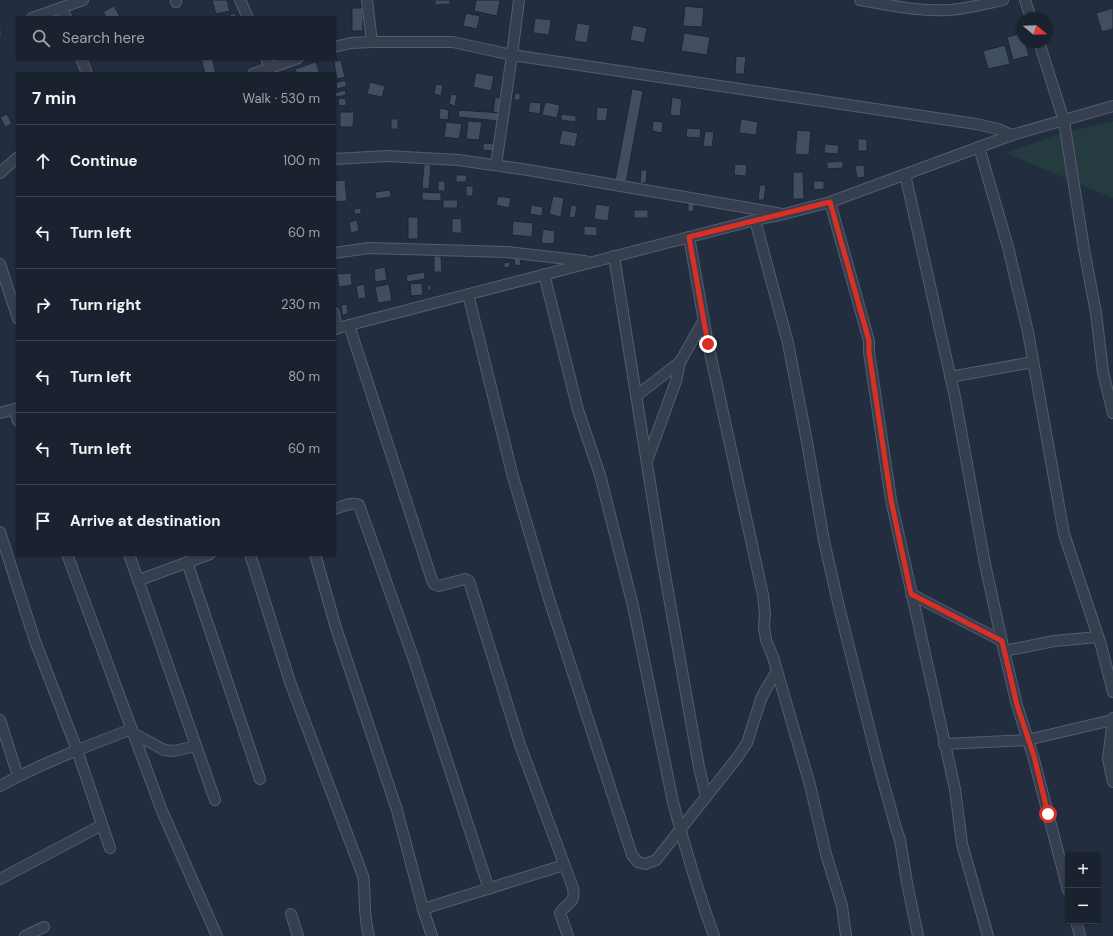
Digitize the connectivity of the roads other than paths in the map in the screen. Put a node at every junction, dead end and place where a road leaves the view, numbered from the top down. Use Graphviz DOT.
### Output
graph roads {
  1 [pos="83,0"];
  2 [pos="240,0"];
  3 [pos="366,0"];
  4 [pos="519,0"];
  5 [pos="860,0"];
  6 [pos="1003,0"];
  7 [pos="1025,0"];
  8 [pos="882,2"];
  9 [pos="62,7"];
  10 [pos="1029,12"];
  11 [pos="37,16"];
  12 [pos="65,16"];
  13 [pos="247,16"];
  14 [pos="372,42"];
  15 [pos="336,47"];
  16 [pos="1041,48"];
  17 [pos="512,55"];
  18 [pos="82,60"];
  19 [pos="267,60"];
  20 [pos="292,60"];
  21 [pos="283,63"];
  22 [pos="270,68"];
  23 [pos="86,72"];
  24 [pos="259,72"];
  25 [pos="285,72"];
  26 [pos="1113,106"];
  27 [pos="1064,121"];
  28 [pos="1012,135"];
  29 [pos="979,147"];
  30 [pos="16,159"];
  31 [pos="336,159"];
  32 [pos="496,165"];
  33 [pos="0,173"];
  34 [pos="905,174"];
  35 [pos="830,202"];
  36 [pos="784,214"];
  37 [pos="755,220"];
  38 [pos="689,237"];
  39 [pos="336,253"];
  40 [pos="614,256"];
  41 [pos="591,262"];
  42 [pos="0,264"];
  43 [pos="544,274"];
  44 [pos="468,294"];
  45 [pos="16,311"];
  46 [pos="704,320"];
  47 [pos="349,325"];
  48 [pos="336,329"];
  49 [pos="680,362"];
  50 [pos="1033,362"];
  51 [pos="950,377"];
  52 [pos="636,396"];
  53 [pos="16,408"];
  54 [pos="0,413"];
  55 [pos="1113,413"];
  56 [pos="646,463"];
  57 [pos="336,508"];
  58 [pos="0,532"];
  59 [pos="67,556"];
  60 [pos="130,556"];
  61 [pos="204,556"];
  62 [pos="251,556"];
  63 [pos="316,556"];
  64 [pos="187,562"];
  65 [pos="139,580"];
  66 [pos="911,594"];
  67 [pos="1098,636"];
  68 [pos="1003,646"];
  69 [pos="777,672"];
  70 [pos="1113,692"];
  71 [pos="1113,719"];
  72 [pos="0,722"];
  73 [pos="133,731"];
  74 [pos="1027,740"];
  75 [pos="944,744"];
  76 [pos="196,746"];
  77 [pos="77,750"];
  78 [pos="18,776"];
  79 [pos="260,779"];
  80 [pos="1113,782"];
  81 [pos="0,786"];
  82 [pos="706,797"];
  83 [pos="215,800"];
  84 [pos="102,825"];
  85 [pos="680,829"];
  86 [pos="110,848"];
  87 [pos="564,865"];
  88 [pos="0,879"];
  89 [pos="1067,888"];
  90 [pos="489,889"];
  91 [pos="423,909"];
  92 [pos="291,914"];
  93 [pos="1077,924"];
  94 [pos="44,927"];
  95 [pos="25,936"];
  96 [pos="217,936"];
  97 [pos="298,936"];
  98 [pos="369,936"];
  99 [pos="432,936"];
  100 [pos="568,936"];
  101 [pos="714,936"];
  102 [pos="846,936"];
  103 [pos="918,936"];
  104 [pos="988,936"];
  105 [pos="1080,936"];
  1 -- 9 [label="street"];
  2 -- 13 [label="street"];
  3 -- 14 [label="street"];
  4 -- 17 [label="street"];
  5 -- 8 [label="street"];
  6 -- 8 [label="street"];
  7 -- 10 [label="street"];
  9 -- 11 [label="street"];
  9 -- 12 [label="street"];
  14 -- 15 [label="street"];
  14 -- 17 [label="street"];
  16 -- 27 [label="street"];
  17 -- 28 [label="street"];
  17 -- 32 [label="street"];
  18 -- 23 [label="street"];
  19 -- 22 [label="street"];
  20 -- 21 [label="street"];
  21 -- 22 [label="street"];
  21 -- 25 [label="street"];
  22 -- 24 [label="street"];
  26 -- 27 [label="street"];
  27 -- 28 [label="street"];
  27 -- 55 [label="street"];
  28 -- 29 [label="street"];
  29 -- 34 [label="street"];
  29 -- 50 [label="street"];
  30 -- 33 [label="street"];
  31 -- 32 [label="street"];
  32 -- 36 [label="street"];
  34 -- 35 [label="street"];
  34 -- 51 [label="street"];
  35 -- 36 [label="street"];
  35 -- 66 [label="street"];
  36 -- 37 [label="street"];
  37 -- 38 [label="street"];
  37 -- 103 [label="street"];
  38 -- 40 [label="street"];
  38 -- 46 [label="street"];
  39 -- 41 [label="street"];
  40 -- 41 [label="street"];
  40 -- 52 [label="street"];
  41 -- 43 [label="street"];
  42 -- 45 [label="street"];
  43 -- 44 [label="street"];
  43 -- 85 [label="street"];
  44 -- 47 [label="street"];
  44 -- 85 [label="street"];
  46 -- 49 [label="street"];
  46 -- 69 [label="street"];
  47 -- 48 [label="street"];
  47 -- 87 [label="street"];
  49 -- 52 [label="street"];
  49 -- 56 [label="street"];
  50 -- 51 [label="street"];
  50 -- 67 [label="street"];
  51 -- 68 [label="street"];
  52 -- 56 [label="street"];
  53 -- 54 [label="street"];
  56 -- 82 [label="street"];
  57 -- 90 [label="street"];
  58 -- 77 [label="street"];
  59 -- 73 [label="street"];
  60 -- 65 [label="street"];
  61 -- 64 [label="street"];
  62 -- 98 [label="street"];
  63 -- 91 [label="street"];
  64 -- 65 [label="street"];
  64 -- 79 [label="street"];
  65 -- 76 [label="street"];
  66 -- 68 [label="street"];
  66 -- 75 [label="street"];
  67 -- 68 [label="street"];
  67 -- 70 [label="street"];
  68 -- 74 [label="street"];
  69 -- 82 [label="street"];
  69 -- 102 [label="street"];
  71 -- 74 [label="street"];
  71 -- 80 [label="street"];
  72 -- 78 [label="street"];
  73 -- 76 [label="street"];
  73 -- 77 [label="street"];
  73 -- 96 [label="street"];
  74 -- 75 [label="street"];
  74 -- 89 [label="street"];
  75 -- 104 [label="street"];
  76 -- 83 [label="street"];
  77 -- 78 [label="street"];
  77 -- 84 [label="street"];
  78 -- 81 [label="street"];
  82 -- 85 [label="street"];
  84 -- 86 [label="street"];
  84 -- 88 [label="street"];
  85 -- 101 [label="street"];
  87 -- 90 [label="street"];
  87 -- 100 [label="street"];
  90 -- 91 [label="street"];
  91 -- 99 [label="street"];
  92 -- 97 [label="street"];
  93 -- 105 [label="street"];
  94 -- 95 [label="street"];
}
